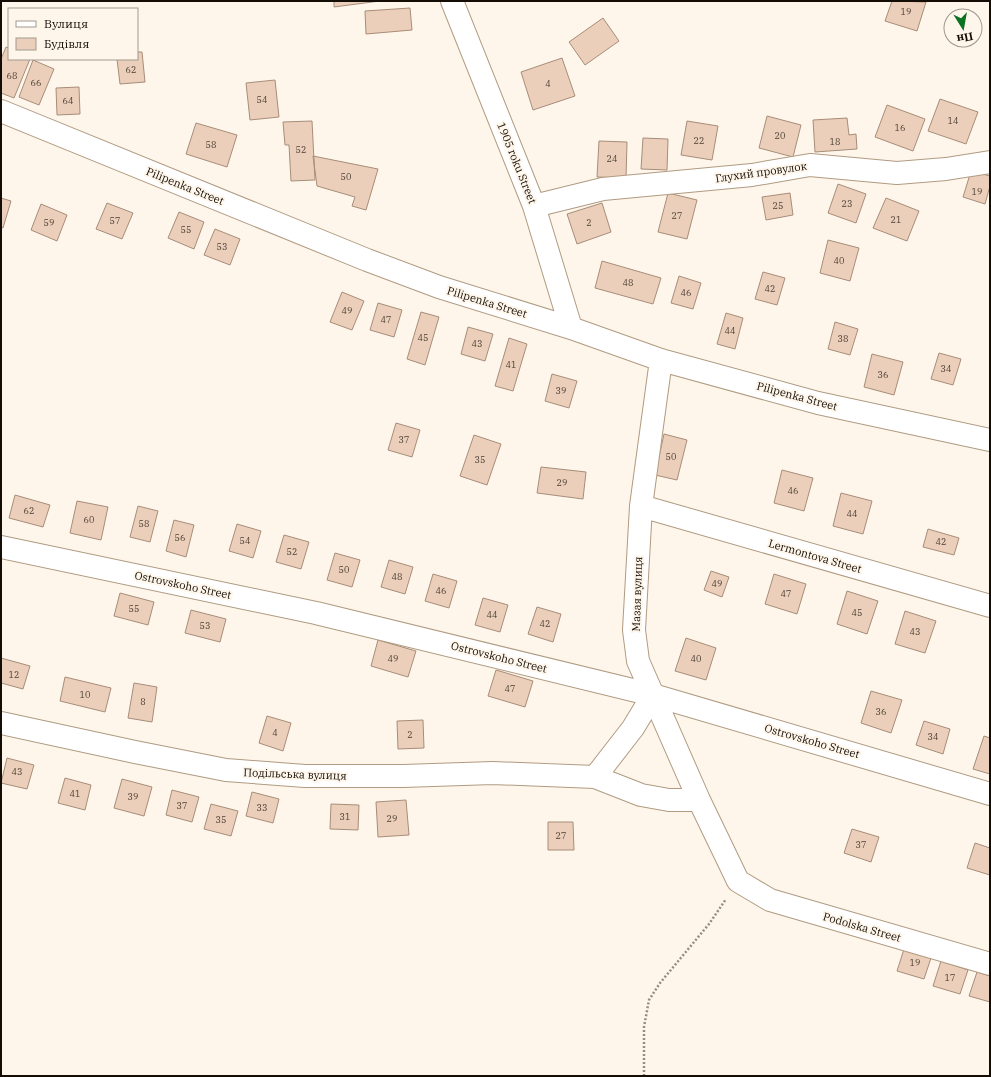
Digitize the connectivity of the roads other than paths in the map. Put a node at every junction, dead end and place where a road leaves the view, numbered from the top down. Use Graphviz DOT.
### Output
graph roads {
  1 [pos="452,1"];
  2 [pos="1,112"];
  3 [pos="990,162"];
  4 [pos="534,206"];
  5 [pos="571,328"];
  6 [pos="661,360"];
  7 [pos="990,440"];
  8 [pos="641,506"];
  9 [pos="1,547"];
  10 [pos="990,606"];
  11 [pos="653,695"];
  12 [pos="1,723"];
  13 [pos="594,778"];
  14 [pos="990,794"];
  15 [pos="699,800"];
  16 [pos="738,881"];
  17 [pos="990,964"];
  1 -- 4 [label="street, 1905 roku Street"];
  2 -- 5 [label="street, Pilipenka Street"];
  3 -- 4 [label="street, Глухий провулок"];
  4 -- 5 [label="street, 1905 roku Street"];
  5 -- 6 [label="street, Pilipenka Street"];
  6 -- 7 [label="street, Pilipenka Street"];
  6 -- 8 [label="street, Мазая вулиця"];
  8 -- 10 [label="street, Lermontova Street"];
  8 -- 11 [label="street, Мазая вулиця"];
  9 -- 11 [label="street, Ostrovskoho Street"];
  11 -- 13 [label="street"];
  11 -- 14 [label="street, Ostrovskoho Street"];
  11 -- 15 [label="street, Мазая вулиця"];
  12 -- 13 [label="street, Подільська вулиця"];
  13 -- 15 [label="street, Подільська вулиця"];
  15 -- 16 [label="street, Мазая вулиця"];
  16 -- 17 [label="street, Podolska Street"];
}
